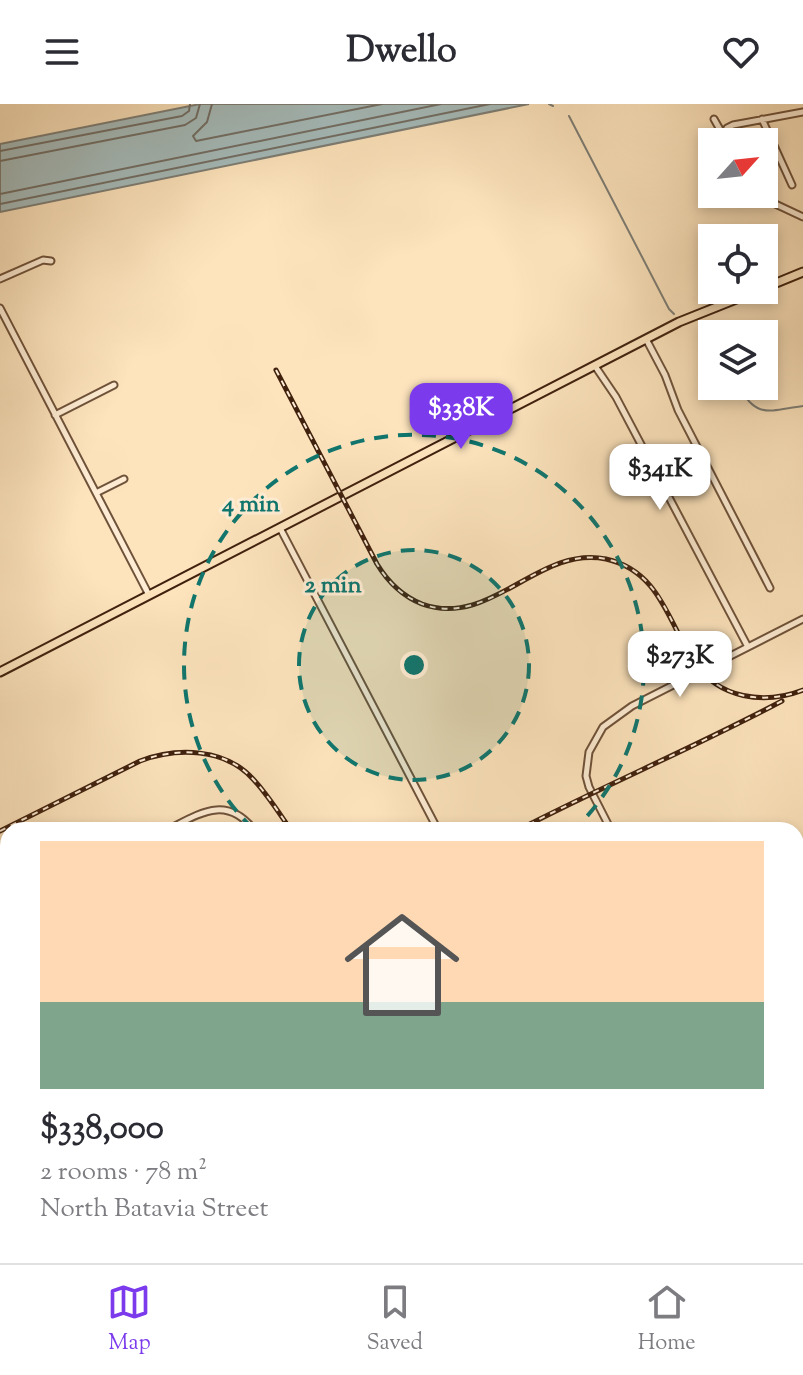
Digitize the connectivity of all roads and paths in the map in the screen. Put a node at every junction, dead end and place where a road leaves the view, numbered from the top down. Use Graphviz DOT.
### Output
graph roads {
  1 [pos="803,112"];
  2 [pos="714,119"];
  3 [pos="762,119"];
  4 [pos="720,128"];
  5 [pos="727,128"];
  6 [pos="792,185"];
  7 [pos="778,205"];
  8 [pos="803,217"];
  9 [pos="51,261"];
  10 [pos="803,272"];
  11 [pos="0,279"];
  12 [pos="778,282"];
  13 [pos="723,304"];
  14 [pos="0,308"];
  15 [pos="646,339"];
  16 [pos="595,365"];
  17 [pos="114,385"];
  18 [pos="55,415"];
  19 [pos="124,479"];
  20 [pos="96,493"];
  21 [pos="280,528"];
  22 [pos="770,588"];
  23 [pos="149,595"];
  24 [pos="803,619"];
  25 [pos="748,647"];
  26 [pos="0,672"];
  27 [pos="183,822"];
  28 [pos="248,822"];
  29 [pos="434,822"];
  30 [pos="607,822"];
  1 -- 3 [label="street"];
  2 -- 4 [label="street"];
  3 -- 5 [label="street"];
  3 -- 6 [label="street"];
  7 -- 8 [label="street"];
  9 -- 11 [label="street"];
  10 -- 12 [label="main road"];
  13 -- 15 [label="main road"];
  14 -- 18 [label="street"];
  15 -- 16 [label="main road"];
  15 -- 22 [label="street"];
  16 -- 21 [label="main road"];
  16 -- 25 [label="street"];
  17 -- 18 [label="street"];
  18 -- 20 [label="street"];
  19 -- 20 [label="street"];
  20 -- 23 [label="street"];
  21 -- 23 [label="main road"];
  21 -- 29 [label="street"];
  23 -- 26 [label="main road"];
  24 -- 25 [label="street"];
  25 -- 30 [label="street"];
  27 -- 28 [label="street"];
}
